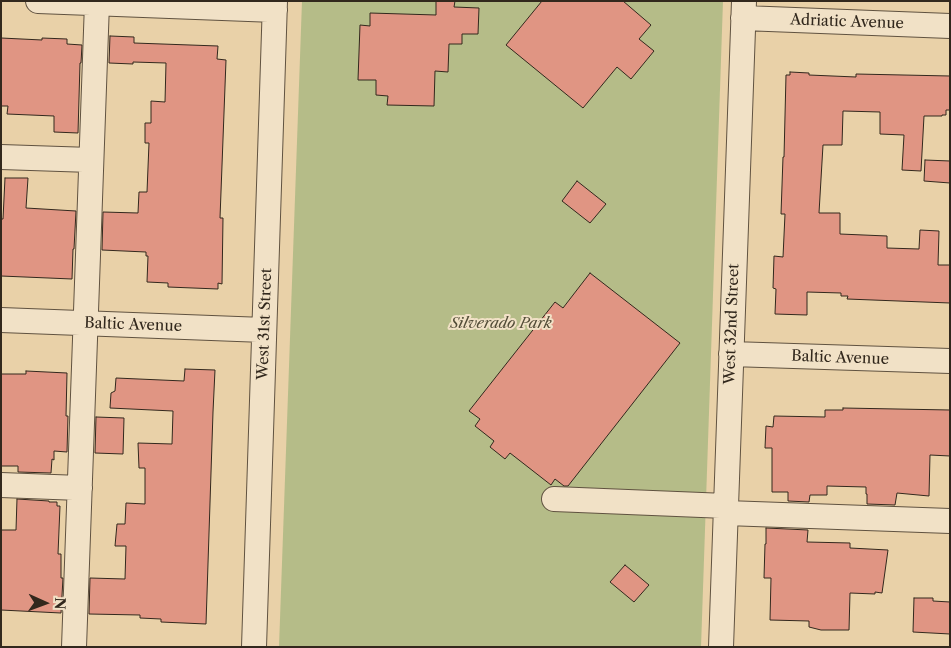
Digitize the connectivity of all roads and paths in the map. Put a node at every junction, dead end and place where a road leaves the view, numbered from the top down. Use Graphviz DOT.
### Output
graph roads {
  1 [pos="38,1"];
  2 [pos="97,4"];
  3 [pos="275,6"];
  4 [pos="744,9"];
  5 [pos="950,26"];
  6 [pos="1,157"];
  7 [pos="91,160"];
  8 [pos="1,320"];
  9 [pos="85,323"];
  10 [pos="264,330"];
  11 [pos="731,354"];
  12 [pos="950,362"];
  13 [pos="1,485"];
  14 [pos="80,488"];
  15 [pos="554,499"];
  16 [pos="726,510"];
  17 [pos="950,521"];
  18 [pos="74,647"];
  19 [pos="254,647"];
  20 [pos="721,647"];
  1 -- 2 [label="street"];
  2 -- 3 [label="street"];
  2 -- 7 [label="street"];
  3 -- 10 [label="street, West 31st Street"];
  4 -- 5 [label="street, Adriatic Avenue"];
  4 -- 11 [label="street, West 32nd Street"];
  6 -- 7 [label="street"];
  7 -- 9 [label="street"];
  8 -- 9 [label="street, Baltic Avenue"];
  9 -- 10 [label="street, Baltic Avenue"];
  9 -- 14 [label="street"];
  10 -- 19 [label="street, West 31st Street"];
  11 -- 12 [label="street, Baltic Avenue"];
  11 -- 16 [label="street, West 32nd Street"];
  13 -- 14 [label="street"];
  14 -- 18 [label="street"];
  15 -- 16 [label="street"];
  16 -- 17 [label="street"];
  16 -- 20 [label="street, West 32nd Street"];
}
